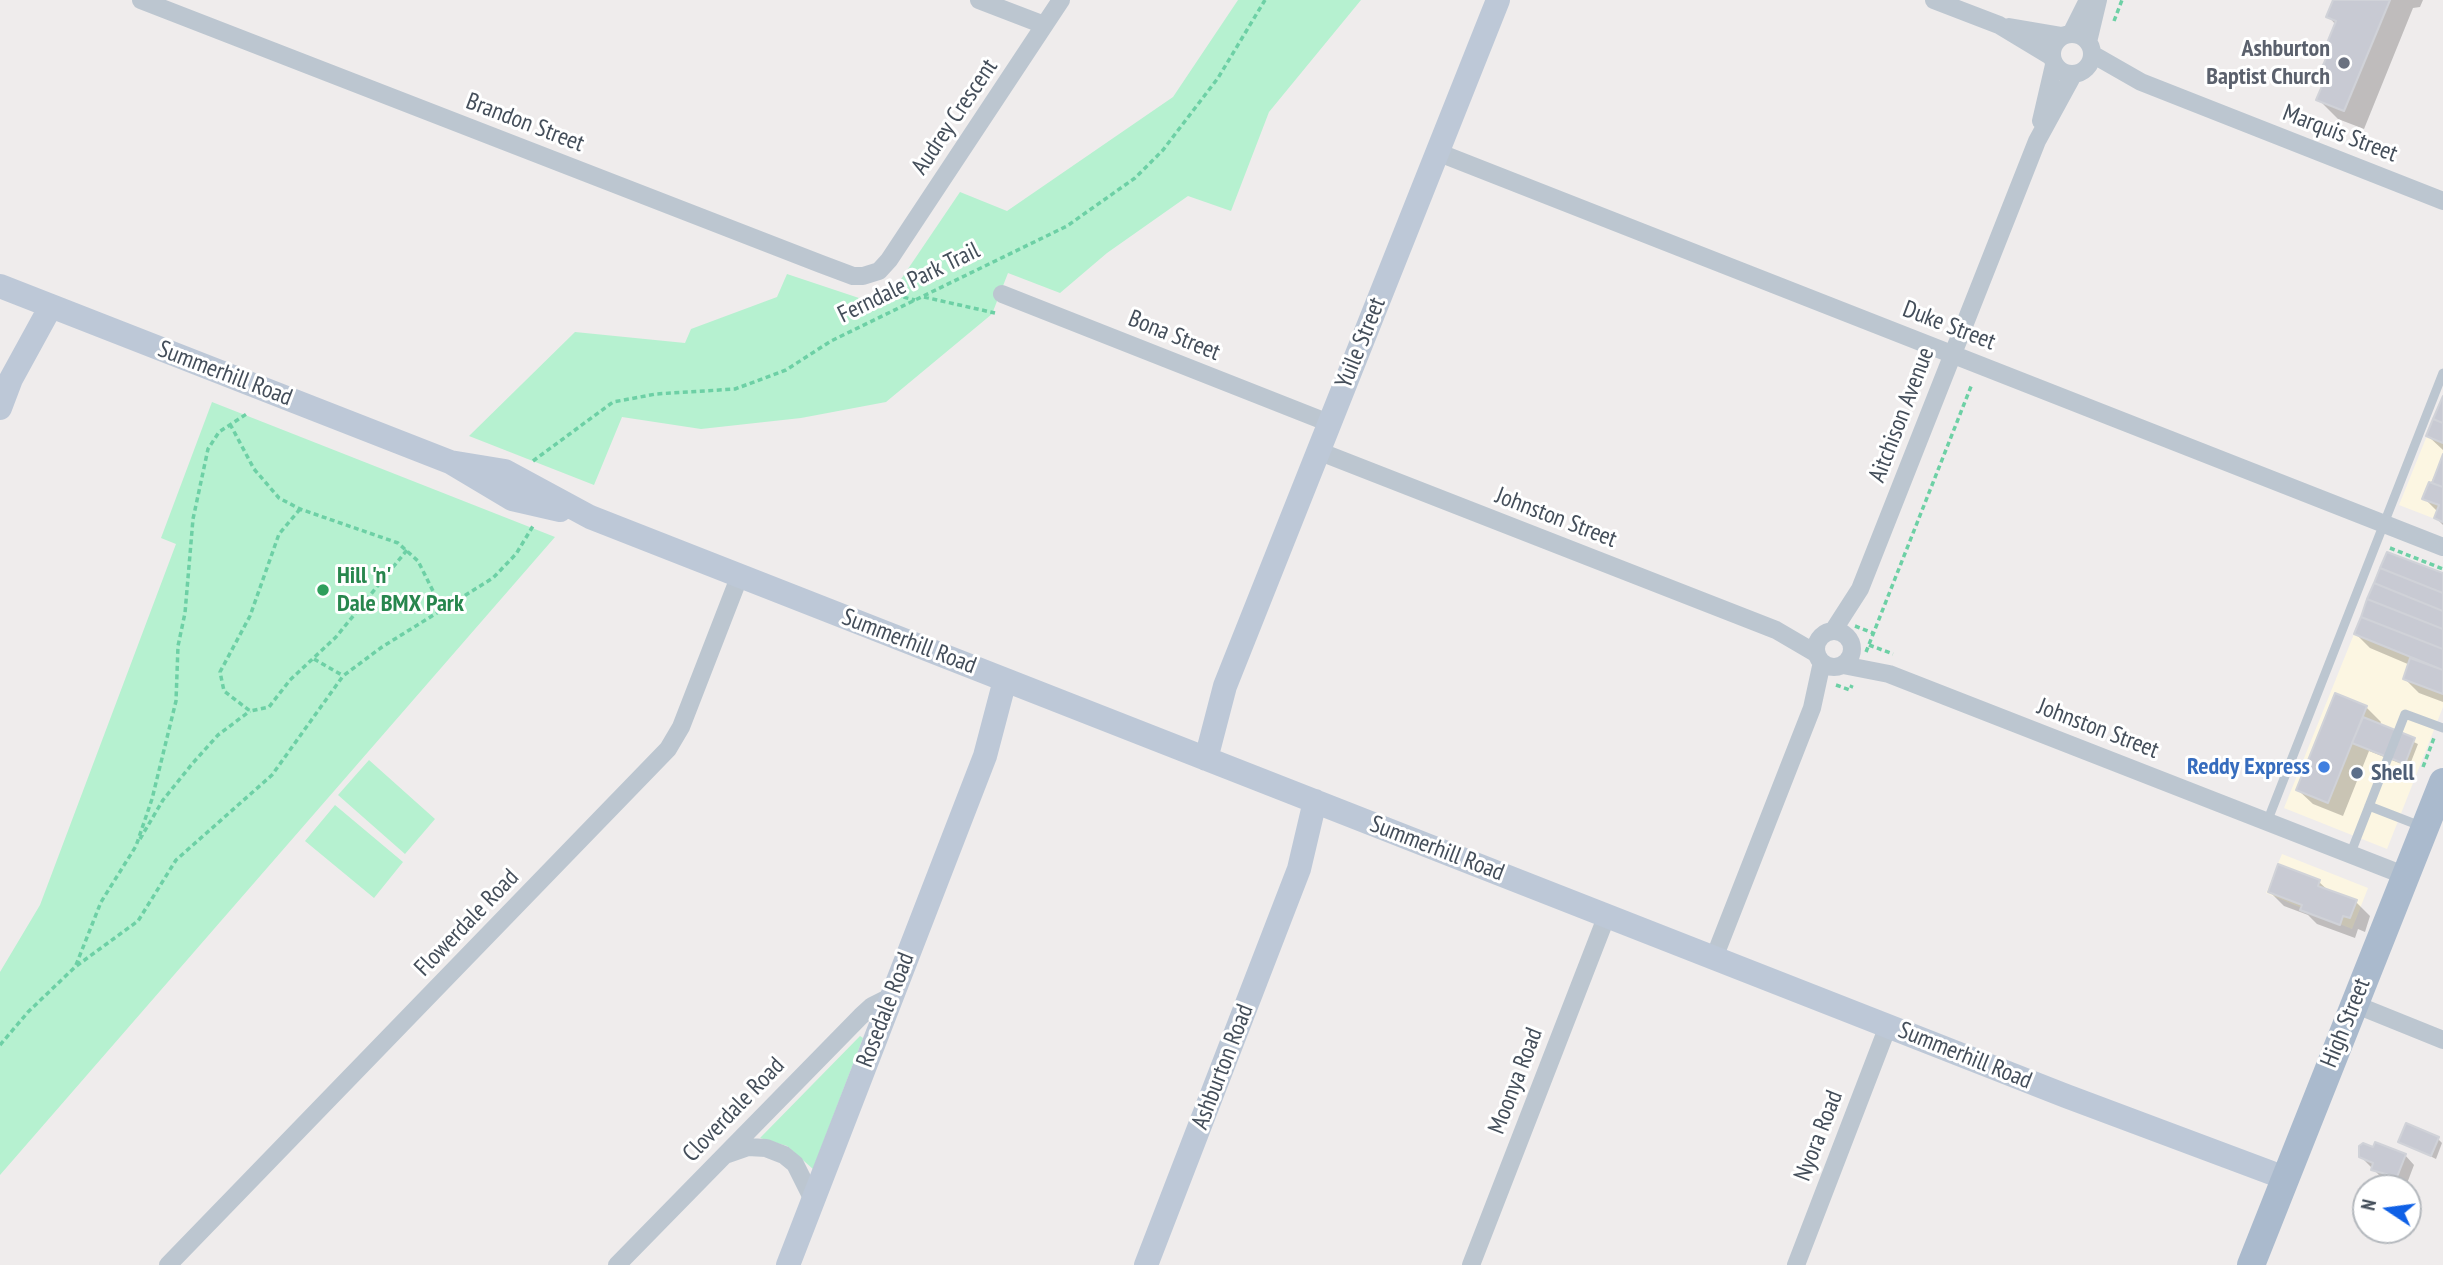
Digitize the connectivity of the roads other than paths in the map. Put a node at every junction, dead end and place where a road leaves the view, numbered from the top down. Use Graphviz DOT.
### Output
graph roads {
  1 [pos="141,0"];
  2 [pos="979,0"];
  3 [pos="1061,0"];
  4 [pos="1498,0"];
  5 [pos="1934,0"];
  6 [pos="2088,0"];
  7 [pos="2098,0"];
  8 [pos="1044,25"];
  9 [pos="1999,25"];
  10 [pos="2066,35"];
  11 [pos="2090,48"];
  12 [pos="2053,61"];
  13 [pos="2078,73"];
  14 [pos="2141,82"];
  15 [pos="2037,141"];
  16 [pos="1437,152"];
  17 [pos="2443,201"];
  18 [pos="889,260"];
  19 [pos="0,286"];
  20 [pos="1002,294"];
  21 [pos="39,301"];
  22 [pos="1953,354"];
  23 [pos="2443,373"];
  24 [pos="0,408"];
  25 [pos="1329,424"];
  26 [pos="1318,451"];
  27 [pos="450,462"];
  28 [pos="590,517"];
  29 [pos="2386,524"];
  30 [pos="2443,547"];
  31 [pos="740,575"];
  32 [pos="1834,651"];
  33 [pos="1014,683"];
  34 [pos="2441,728"];
  35 [pos="1197,755"];
  36 [pos="2432,777"];
  37 [pos="1325,805"];
  38 [pos="2369,806"];
  39 [pos="2267,822"];
  40 [pos="2424,827"];
  41 [pos="2350,855"];
  42 [pos="2406,876"];
  43 [pos="1607,915"];
  44 [pos="1714,958"];
  45 [pos="892,996"];
  46 [pos="2354,1004"];
  47 [pos="1888,1026"];
  48 [pos="2443,1040"];
  49 [pos="725,1155"];
  50 [pos="2285,1178"];
  51 [pos="813,1200"];
  52 [pos="168,1265"];
  53 [pos="617,1265"];
  54 [pos="788,1265"];
  55 [pos="1146,1265"];
  56 [pos="1471,1265"];
  57 [pos="1796,1265"];
  58 [pos="2251,1265"];
  1 -- 18 [label="street, Brandon Street"];
  2 -- 8 [label="street"];
  3 -- 8 [label="street, Audrey Crescent"];
  4 -- 16 [label="main road, Yuile Street"];
  5 -- 9 [label="street"];
  6 -- 10 [label="street"];
  7 -- 11 [label="street"];
  8 -- 18 [label="street, Audrey Crescent"];
  9 -- 10 [label="street"];
  9 -- 12 [label="street"];
  10 -- 11 [label="street"];
  10 -- 12 [label="street"];
  11 -- 13 [label="street"];
  11 -- 14 [label="street, Marquis Street"];
  12 -- 13 [label="street"];
  12 -- 15 [label="street, Aitchison Avenue"];
  13 -- 14 [label="street, Marquis Street"];
  13 -- 15 [label="street, Aitchison Avenue"];
  14 -- 17 [label="street, Marquis Street"];
  15 -- 22 [label="street, Aitchison Avenue"];
  16 -- 22 [label="street, Duke Street"];
  16 -- 25 [label="main road, Yuile Street"];
  19 -- 21 [label="main road, Summerhill Road"];
  20 -- 25 [label="street, Bona Street"];
  21 -- 24 [label="main road"];
  21 -- 27 [label="main road, Summerhill Road"];
  22 -- 29 [label="street, Duke Street"];
  22 -- 32 [label="street, Aitchison Avenue"];
  23 -- 29 [label="lane"];
  25 -- 26 [label="main road, Yuile Street"];
  26 -- 32 [label="street, Johnston Street"];
  26 -- 35 [label="main road, Yuile Street"];
  27 -- 28 [label="main road, Summerhill Road"];
  27 -- 28 [label="main road, Summerhill Road"];
  28 -- 31 [label="main road, Summerhill Road"];
  29 -- 30 [label="street, Duke Street"];
  29 -- 39 [label="lane"];
  31 -- 33 [label="main road, Summerhill Road"];
  31 -- 52 [label="street, Flowerdale Road"];
  32 -- 39 [label="street, Johnston Street"];
  32 -- 44 [label="street, Aitchison Avenue"];
  33 -- 35 [label="main road, Summerhill Road"];
  33 -- 45 [label="main road, Rosedale Road"];
  34 -- 38 [label="lane"];
  35 -- 37 [label="main road, Summerhill Road"];
  36 -- 40 [label="main road, High Street"];
  37 -- 43 [label="main road, Summerhill Road"];
  37 -- 55 [label="main road, Ashburton Road"];
  38 -- 40 [label="lane"];
  38 -- 41 [label="lane"];
  39 -- 41 [label="street, Johnston Street"];
  40 -- 42 [label="main road, High Street"];
  41 -- 42 [label="street, Johnston Street"];
  42 -- 46 [label="main road, High Street"];
  43 -- 44 [label="main road, Summerhill Road"];
  43 -- 56 [label="street, Moonya Road"];
  44 -- 47 [label="main road, Summerhill Road"];
  45 -- 49 [label="street, Cloverdale Road"];
  45 -- 51 [label="main road, Rosedale Road"];
  46 -- 48 [label="street"];
  46 -- 50 [label="main road, High Street"];
  47 -- 50 [label="main road, Summerhill Road"];
  47 -- 57 [label="street, Nyora Road"];
  49 -- 51 [label="street"];
  49 -- 53 [label="street, Cloverdale Road"];
  50 -- 58 [label="main road, High Street"];
  51 -- 54 [label="main road, Rosedale Road"];
}
